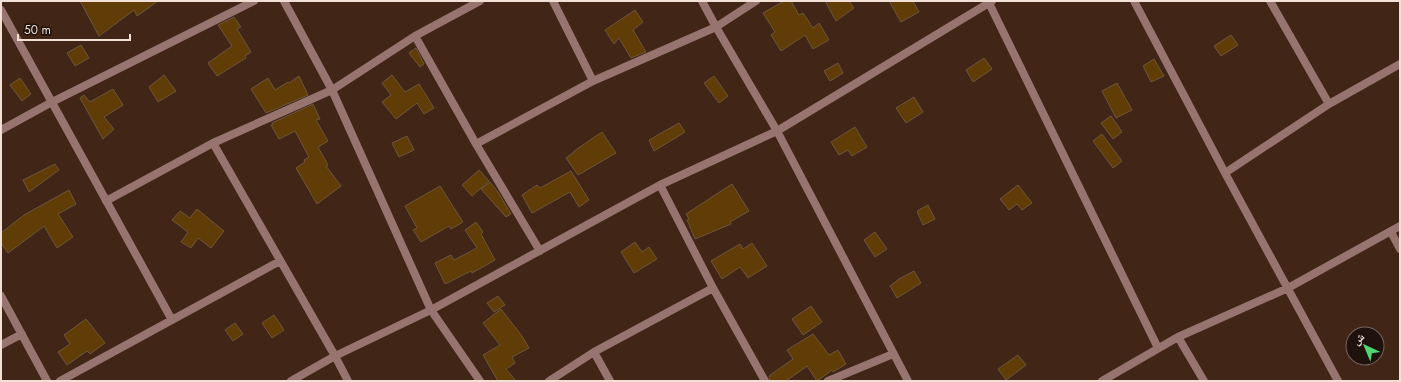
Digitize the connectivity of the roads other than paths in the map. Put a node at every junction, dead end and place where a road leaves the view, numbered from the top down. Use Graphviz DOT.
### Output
graph roads {
  1 [pos="254,1"];
  2 [pos="284,1"];
  3 [pos="480,1"];
  4 [pos="553,1"];
  5 [pos="702,1"];
  6 [pos="756,1"];
  7 [pos="1134,1"];
  8 [pos="1270,1"];
  9 [pos="989,2"];
  10 [pos="1,10"];
  11 [pos="716,27"];
  12 [pos="415,36"];
  13 [pos="1400,64"];
  14 [pos="593,81"];
  15 [pos="332,90"];
  16 [pos="52,102"];
  17 [pos="1329,104"];
  18 [pos="1,130"];
  19 [pos="777,131"];
  20 [pos="213,143"];
  21 [pos="476,144"];
  22 [pos="1225,173"];
  23 [pos="660,185"];
  24 [pos="106,200"];
  25 [pos="1400,226"];
  26 [pos="1391,232"];
  27 [pos="1400,249"];
  28 [pos="540,250"];
  29 [pos="280,261"];
  30 [pos="713,288"];
  31 [pos="1288,288"];
  32 [pos="1,296"];
  33 [pos="431,310"];
  34 [pos="172,320"];
  35 [pos="22,334"];
  36 [pos="1178,337"];
  37 [pos="1,345"];
  38 [pos="1158,348"];
  39 [pos="594,352"];
  40 [pos="893,354"];
  41 [pos="335,356"];
  42 [pos="47,381"];
  43 [pos="60,381"];
  44 [pos="291,381"];
  45 [pos="348,381"];
  46 [pos="480,381"];
  47 [pos="549,381"];
  48 [pos="610,381"];
  49 [pos="765,381"];
  50 [pos="828,381"];
  51 [pos="908,381"];
  52 [pos="1102,381"];
  53 [pos="1204,381"];
  54 [pos="1338,381"];
  1 -- 16 [label="street"];
  2 -- 15 [label="street"];
  3 -- 12 [label="street"];
  4 -- 14 [label="street"];
  5 -- 11 [label="street"];
  6 -- 11 [label="street"];
  7 -- 22 [label="street"];
  8 -- 17 [label="street"];
  9 -- 19 [label="street"];
  9 -- 38 [label="street"];
  10 -- 16 [label="street"];
  11 -- 14 [label="street"];
  11 -- 19 [label="street"];
  12 -- 15 [label="street"];
  12 -- 21 [label="street"];
  13 -- 17 [label="street"];
  14 -- 21 [label="street"];
  15 -- 20 [label="street"];
  15 -- 33 [label="street"];
  16 -- 18 [label="street"];
  16 -- 24 [label="street"];
  17 -- 22 [label="street"];
  19 -- 23 [label="street"];
  19 -- 40 [label="street"];
  20 -- 24 [label="street"];
  20 -- 29 [label="street"];
  21 -- 28 [label="street"];
  22 -- 31 [label="street"];
  23 -- 28 [label="street"];
  23 -- 30 [label="street"];
  24 -- 34 [label="street"];
  25 -- 26 [label="street"];
  26 -- 27 [label="street"];
  26 -- 31 [label="street"];
  28 -- 33 [label="street"];
  29 -- 34 [label="street"];
  29 -- 41 [label="street"];
  30 -- 39 [label="street"];
  30 -- 49 [label="street"];
  31 -- 36 [label="street"];
  31 -- 54 [label="street"];
  32 -- 35 [label="street"];
  33 -- 41 [label="street"];
  33 -- 46 [label="street"];
  34 -- 43 [label="street"];
  35 -- 37 [label="street"];
  35 -- 42 [label="street"];
  36 -- 38 [label="street"];
  36 -- 53 [label="street"];
  38 -- 52 [label="street"];
  39 -- 47 [label="street"];
  39 -- 48 [label="street"];
  40 -- 50 [label="street"];
  40 -- 51 [label="street"];
  41 -- 44 [label="street"];
  41 -- 45 [label="street"];
}
